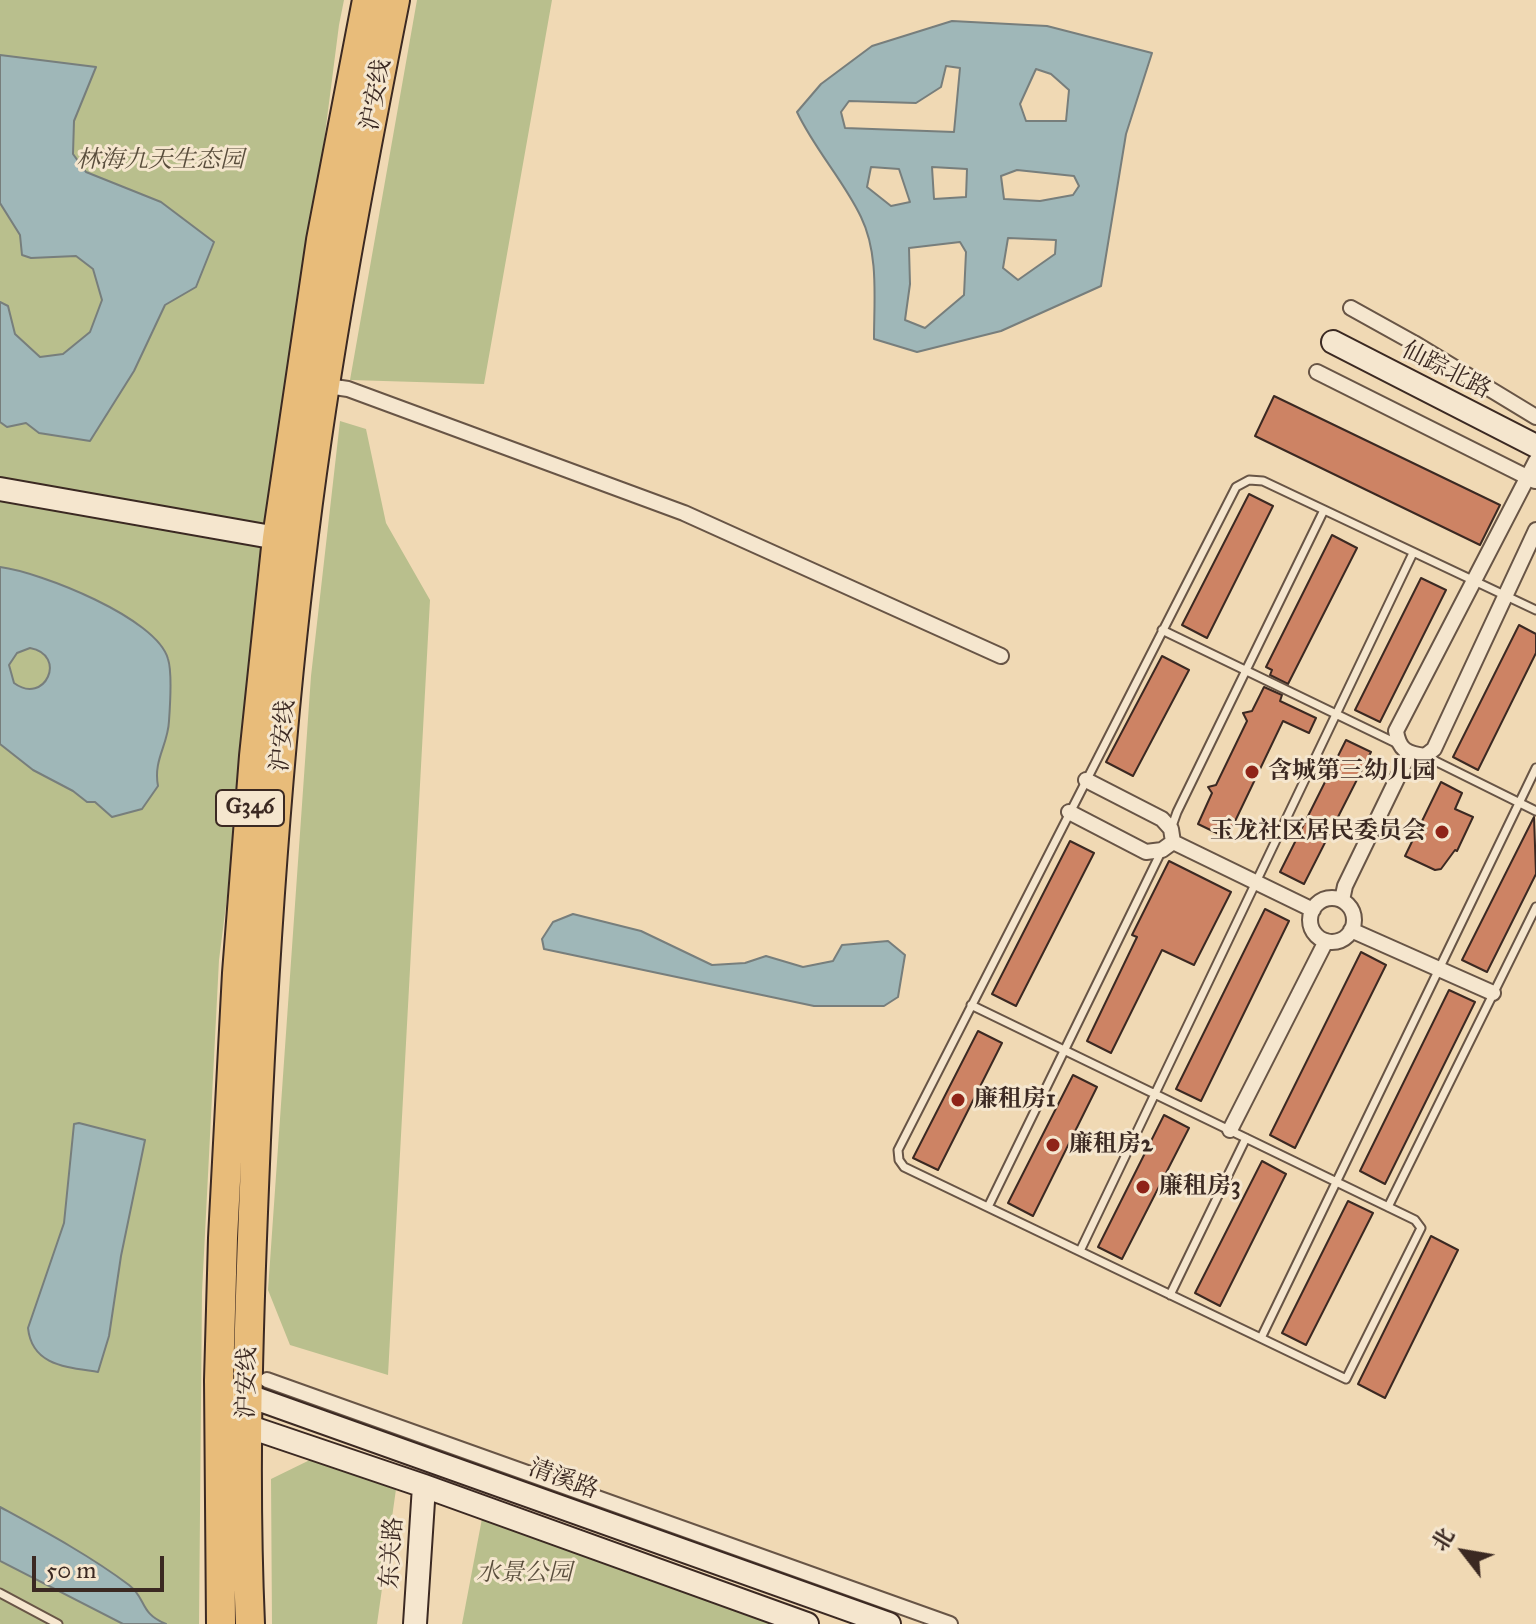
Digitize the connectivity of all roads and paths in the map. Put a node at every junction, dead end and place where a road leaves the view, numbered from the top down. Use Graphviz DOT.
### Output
graph roads {
  1 [pos="367,0"];
  2 [pos="395,0"];
  3 [pos="1351,308"];
  4 [pos="1333,342"];
  5 [pos="1317,372"];
  6 [pos="313,384"];
  7 [pos="1536,417"];
  8 [pos="1536,446"];
  9 [pos="1536,461"];
  10 [pos="1536,481"];
  11 [pos="0,489"];
  12 [pos="1324,510"];
  13 [pos="1536,530"];
  14 [pos="277,538"];
  15 [pos="1413,553"];
  16 [pos="1472,581"];
  17 [pos="1506,596"];
  18 [pos="1536,610"];
  19 [pos="1162,630"];
  20 [pos="1001,656"];
  21 [pos="1246,671"];
  22 [pos="1336,714"];
  23 [pos="1404,750"];
  24 [pos="1425,756"];
  25 [pos="1536,768"];
  26 [pos="1086,780"];
  27 [pos="1519,803"];
  28 [pos="1536,811"];
  29 [pos="1069,812"];
  30 [pos="1168,840"];
  31 [pos="1256,882"];
  32 [pos="1342,900"];
  33 [pos="1536,907"];
  34 [pos="1313,910"];
  35 [pos="1351,930"];
  36 [pos="1326,941"];
  37 [pos="1439,970"];
  38 [pos="1493,993"];
  39 [pos="971,1005"];
  40 [pos="1064,1050"];
  41 [pos="1155,1094"];
  42 [pos="1230,1130"];
  43 [pos="1246,1138"];
  44 [pos="1337,1182"];
  45 [pos="988,1207"];
  46 [pos="1388,1207"];
  47 [pos="1080,1251"];
  48 [pos="1170,1295"];
  49 [pos="1261,1338"];
  50 [pos="219,1385"];
  51 [pos="257,1387"];
  52 [pos="219,1417"];
  53 [pos="247,1426"];
  54 [pos="424,1486"];
  55 [pos="0,1593"];
  56 [pos="58,1624"];
  57 [pos="221,1624"];
  58 [pos="250,1624"];
  59 [pos="415,1624"];
  60 [pos="807,1624"];
  61 [pos="889,1624"];
  62 [pos="950,1624"];
  1 -- 6 [label="highway, 沪安线 / G346"];
  2 -- 6 [label="highway, 沪安线 / G346"];
  3 -- 7 [label="street"];
  4 -- 8 [label="main road, 仙踪北路"];
  5 -- 10 [label="street"];
  6 -- 14 [label="highway, 沪安线 / G346"];
  6 -- 20 [label="street"];
  6 -- 51 [label="highway, 沪安线 / G346"];
  9 -- 16 [label="street"];
  11 -- 14 [label="main road"];
  12 -- 15 [label="lane"];
  12 -- 19 [label="lane"];
  12 -- 21 [label="lane"];
  13 -- 17 [label="street"];
  14 -- 50 [label="highway, 沪安线 / G346"];
  15 -- 16 [label="lane"];
  15 -- 22 [label="lane"];
  16 -- 17 [label="lane"];
  16 -- 23 [label="street"];
  17 -- 18 [label="lane"];
  17 -- 24 [label="street"];
  19 -- 21 [label="lane"];
  19 -- 26 [label="lane"];
  21 -- 22 [label="lane"];
  21 -- 30 [label="lane"];
  22 -- 23 [label="lane"];
  22 -- 31 [label="lane"];
  23 -- 24 [label="street"];
  23 -- 32 [label="street"];
  24 -- 27 [label="lane"];
  25 -- 27 [label="lane"];
  26 -- 29 [label="lane"];
  26 -- 30 [label="street"];
  27 -- 28 [label="lane"];
  27 -- 37 [label="lane"];
  29 -- 30 [label="street"];
  29 -- 39 [label="lane"];
  30 -- 31 [label="street"];
  30 -- 40 [label="lane"];
  31 -- 34 [label="street"];
  31 -- 41 [label="lane"];
  32 -- 34 [label="street"];
  32 -- 35 [label="street"];
  33 -- 38 [label="lane"];
  34 -- 36 [label="street"];
  35 -- 36 [label="street"];
  35 -- 37 [label="street"];
  36 -- 42 [label="street"];
  37 -- 38 [label="street"];
  37 -- 44 [label="lane"];
  38 -- 46 [label="lane"];
  39 -- 40 [label="lane"];
  39 -- 45 [label="lane"];
  40 -- 41 [label="lane"];
  40 -- 45 [label="lane"];
  41 -- 42 [label="lane"];
  41 -- 47 [label="lane"];
  42 -- 43 [label="lane"];
  43 -- 44 [label="lane"];
  43 -- 48 [label="lane"];
  44 -- 46 [label="lane"];
  44 -- 49 [label="lane"];
  45 -- 47 [label="lane"];
  46 -- 49 [label="lane"];
  47 -- 48 [label="lane"];
  48 -- 49 [label="lane"];
  50 -- 51 [label="main road, 清溪路"];
  50 -- 52 [label="highway, 沪安线 / G346"];
  51 -- 53 [label="highway, 沪安线 / G346"];
  51 -- 61 [label="main road, 清溪路"];
  51 -- 62 [label="street"];
  52 -- 53 [label="main road"];
  52 -- 57 [label="highway, 沪安线 / G346"];
  53 -- 54 [label="main road"];
  53 -- 58 [label="highway, 沪安线 / G346"];
  54 -- 59 [label="main road, 东关路"];
  54 -- 60 [label="main road"];
  55 -- 56 [label="lane"];
}
